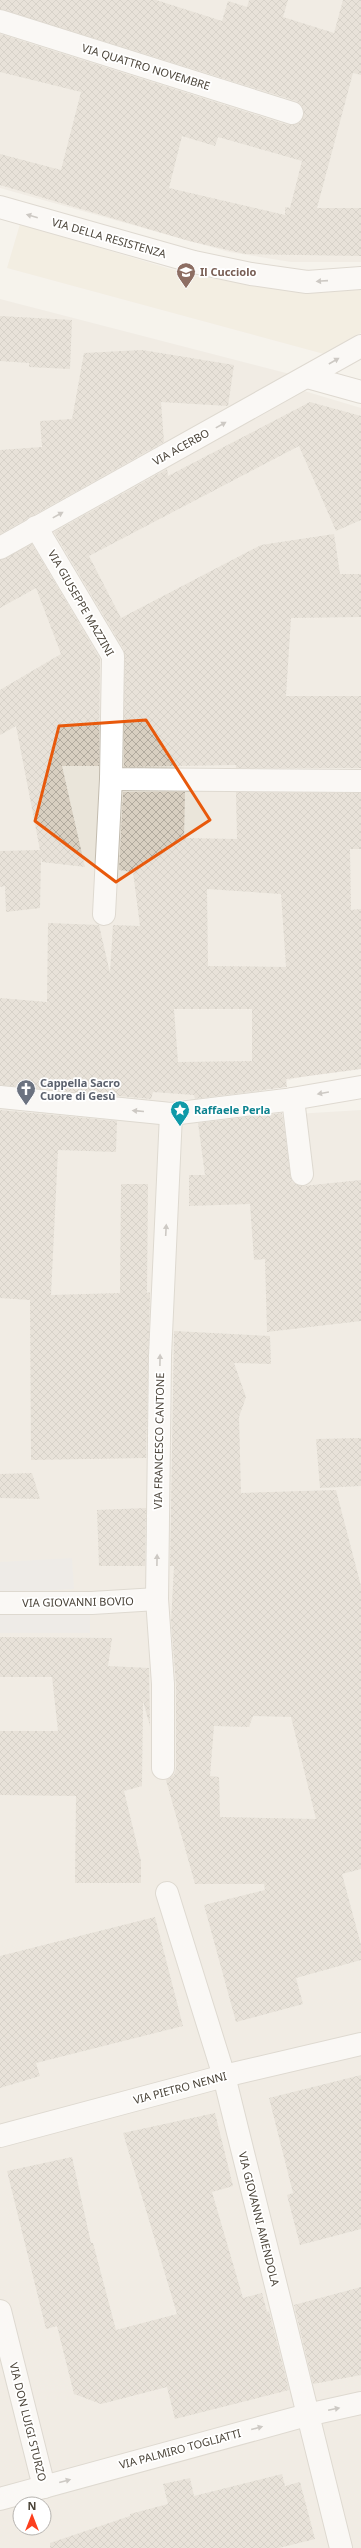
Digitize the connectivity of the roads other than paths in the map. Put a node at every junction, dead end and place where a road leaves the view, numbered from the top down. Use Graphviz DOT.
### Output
graph roads {
  1 [pos="0,21"];
  2 [pos="292,112"];
  3 [pos="0,207"];
  4 [pos="361,278"];
  5 [pos="361,346"];
  6 [pos="307,377"];
  7 [pos="361,392"];
  8 [pos="36,527"];
  9 [pos="0,548"];
  10 [pos="112,779"];
  11 [pos="361,781"];
  12 [pos="104,914"];
  13 [pos="361,1087"];
  14 [pos="0,1097"];
  15 [pos="293,1099"];
  16 [pos="171,1114"];
  17 [pos="302,1174"];
  18 [pos="157,1599"];
  19 [pos="0,1603"];
  20 [pos="163,1768"];
  21 [pos="167,1893"];
  22 [pos="361,2044"];
  23 [pos="224,2076"];
  24 [pos="0,2136"];
  25 [pos="0,2311"];
  26 [pos="361,2403"];
  27 [pos="307,2415"];
  28 [pos="44,2487"];
  29 [pos="0,2499"];
  30 [pos="341,2548"];
  1 -- 2 [label="street, VIA QUATTRO NOVEMBRE"];
  4 -- 3 [label="street, VIA DELLA RESISTENZA, one-way"];
  6 -- 5 [label="street, VIA ACERBO, one-way"];
  6 -- 7 [label="street"];
  8 -- 6 [label="street, VIA ACERBO, one-way"];
  8 -- 9 [label="street, VIA ACERBO"];
  8 -- 10 [label="street, VIA GIUSEPPE MAZZINI"];
  10 -- 11 [label="street"];
  10 -- 12 [label="street, VIA GIUSEPPE MAZZINI"];
  13 -- 15 [label="street, one-way"];
  16 -- 14 [label="street, one-way"];
  15 -- 16 [label="street"];
  15 -- 17 [label="street"];
  18 -- 16 [label="street, VIA FRANCESCO CANTONE, one-way"];
  18 -- 19 [label="street, VIA GIOVANNI BOVIO"];
  18 -- 20 [label="street, VIA FRANCESCO CANTONE"];
  21 -- 23 [label="street, VIA GIOVANNI AMENDOLA"];
  22 -- 23 [label="street, VIA PIETRO NENNI"];
  23 -- 24 [label="street, VIA PIETRO NENNI"];
  23 -- 27 [label="street, VIA GIOVANNI AMENDOLA"];
  25 -- 28 [label="street, VIA DON LUIGI STURZO"];
  27 -- 26 [label="street, VIA PALMIRO TOGLIATTI, one-way"];
  28 -- 27 [label="street, VIA PALMIRO TOGLIATTI, one-way"];
  27 -- 30 [label="street, VIA GIOVANNI AMENDOLA"];
  28 -- 29 [label="street, VIA PALMIRO TOGLIATTI"];
}
